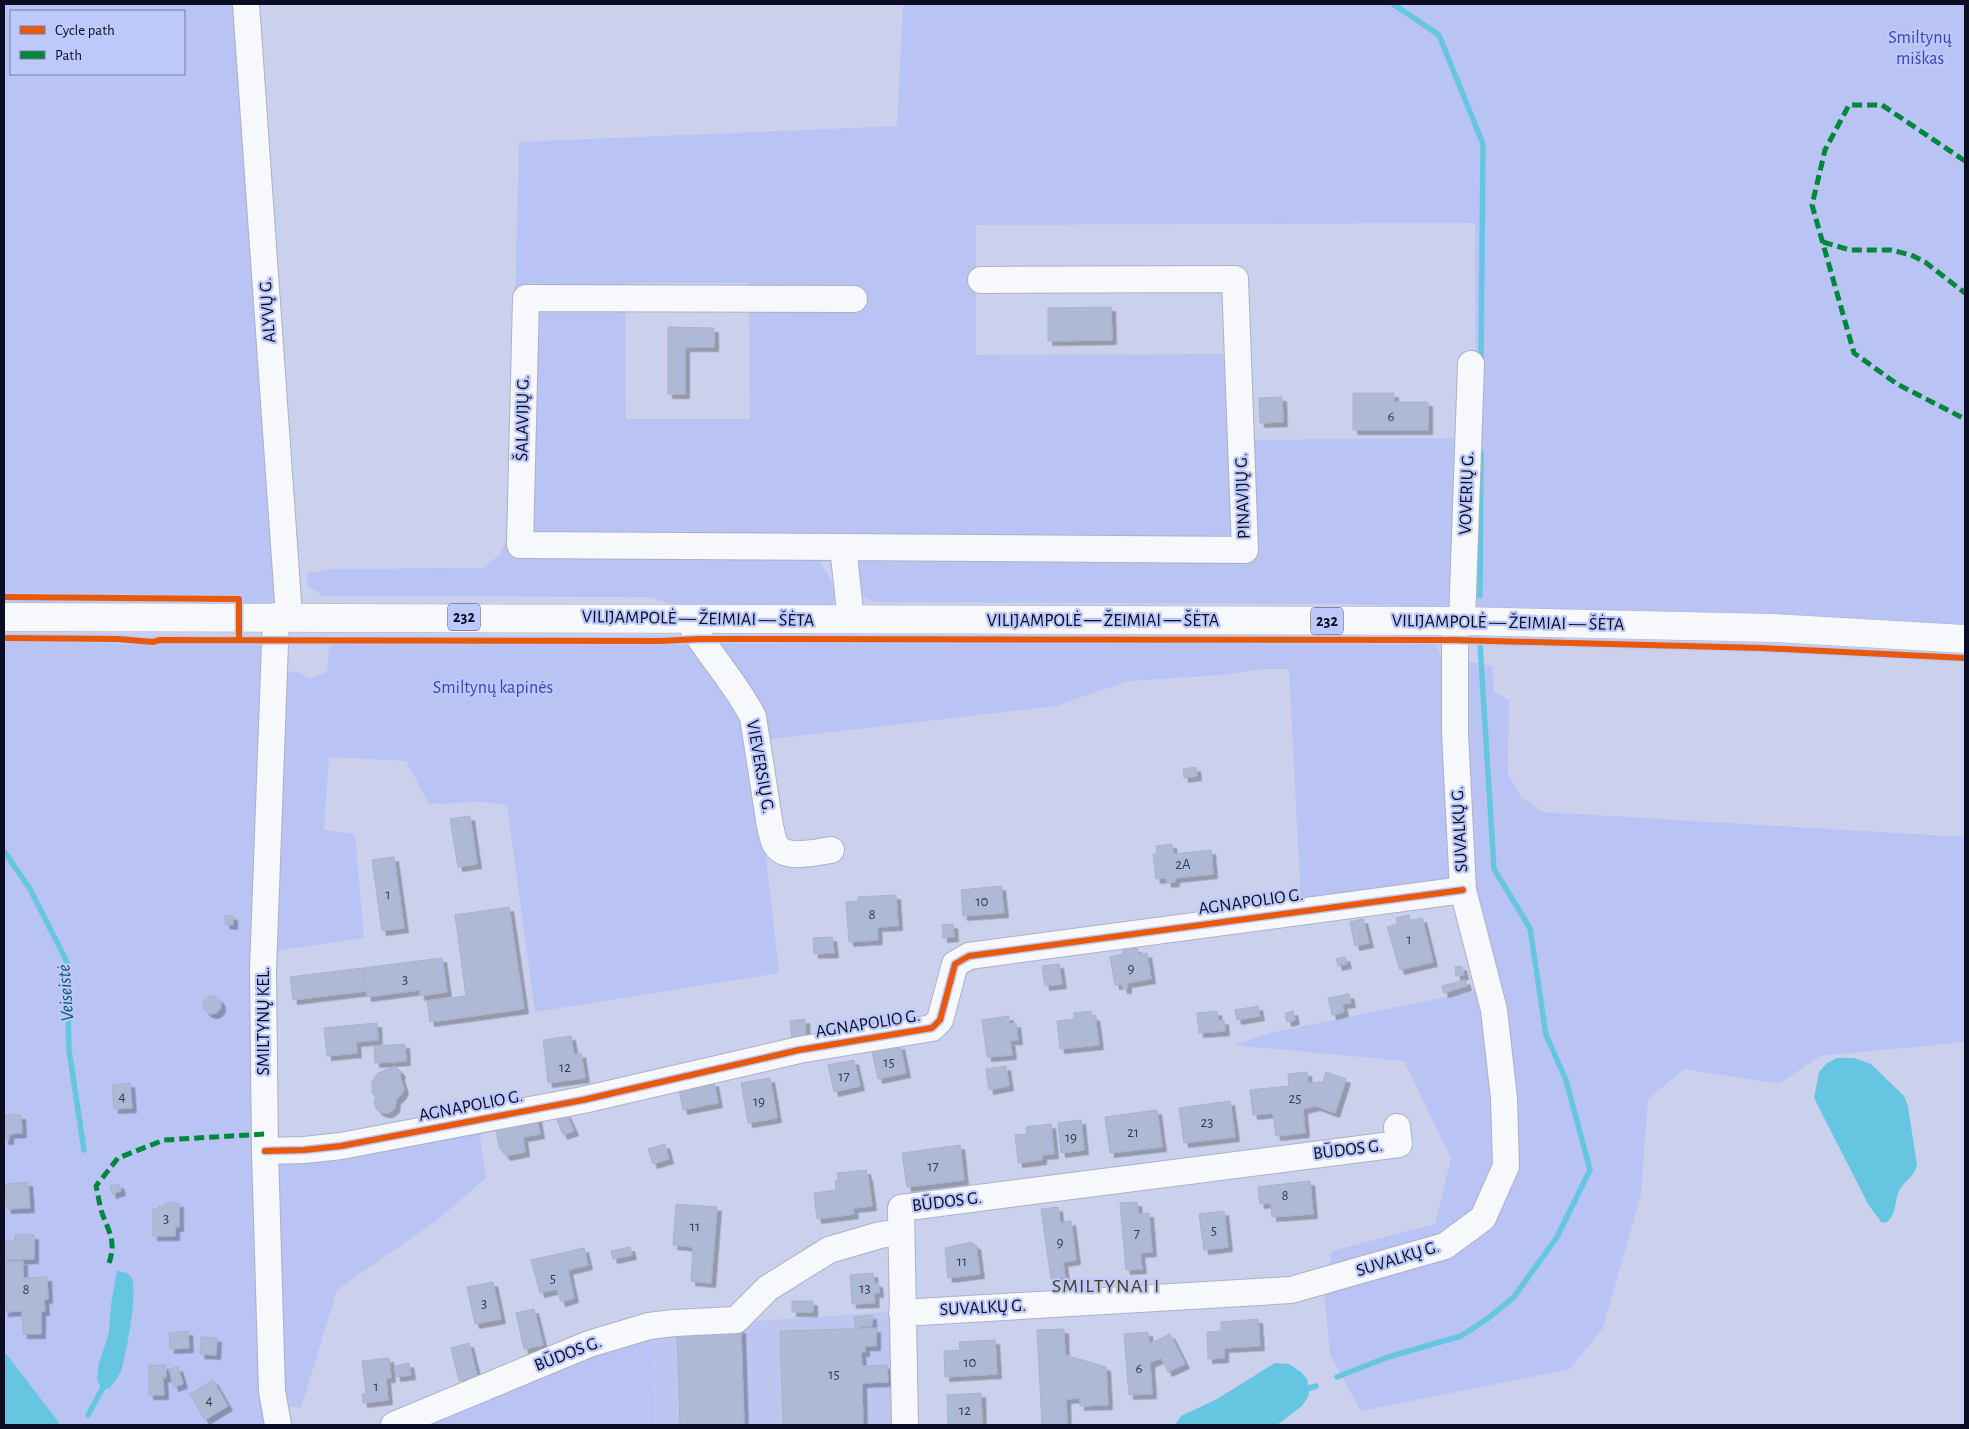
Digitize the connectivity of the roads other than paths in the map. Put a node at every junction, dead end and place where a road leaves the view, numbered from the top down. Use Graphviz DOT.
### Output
graph roads {
  1 [pos="246,4"];
  2 [pos="981,280"];
  3 [pos="854,299"];
  4 [pos="1471,364"];
  5 [pos="843,547"];
  6 [pos="282,616"];
  7 [pos="4,617"];
  8 [pos="688,618"];
  9 [pos="850,620"];
  10 [pos="1459,621"];
  11 [pos="1965,639"];
  12 [pos="831,850"];
  13 [pos="1463,890"];
  14 [pos="1397,1127"];
  15 [pos="265,1151"];
  16 [pos="901,1232"];
  17 [pos="902,1313"];
  18 [pos="278,1425"];
  19 [pos="394,1425"];
  20 [pos="905,1425"];
  1 -- 6 [label="street, ALYVŲ G."];
  2 -- 5 [label="street, PINAVIJŲ G."];
  3 -- 5 [label="street, ŠALAVIJŲ G."];
  4 -- 10 [label="street, VOVERIŲ G."];
  5 -- 9 [label="street"];
  6 -- 7 [label="main road, VILIJAMPOLĖ — ŽEIMIAI — ŠĖTA / 232"];
  6 -- 8 [label="main road, VILIJAMPOLĖ — ŽEIMIAI — ŠĖTA / 232"];
  6 -- 15 [label="street, SMILTYNŲ KEL."];
  8 -- 9 [label="main road, VILIJAMPOLĖ — ŽEIMIAI — ŠĖTA / 232"];
  8 -- 12 [label="street, VIEVERSIŲ G."];
  9 -- 10 [label="main road, VILIJAMPOLĖ — ŽEIMIAI — ŠĖTA / 232"];
  10 -- 11 [label="main road, VILIJAMPOLĖ — ŽEIMIAI — ŠĖTA / 232"];
  10 -- 13 [label="street, SUVALKŲ G."];
  13 -- 15 [label="street, AGNAPOLIO G."];
  13 -- 17 [label="street, SUVALKŲ G."];
  14 -- 16 [label="street, BŪDOS G."];
  15 -- 18 [label="street, SMILTYNŲ KEL."];
  16 -- 17 [label="street"];
  16 -- 19 [label="street, BŪDOS G."];
  17 -- 20 [label="street"];
}
